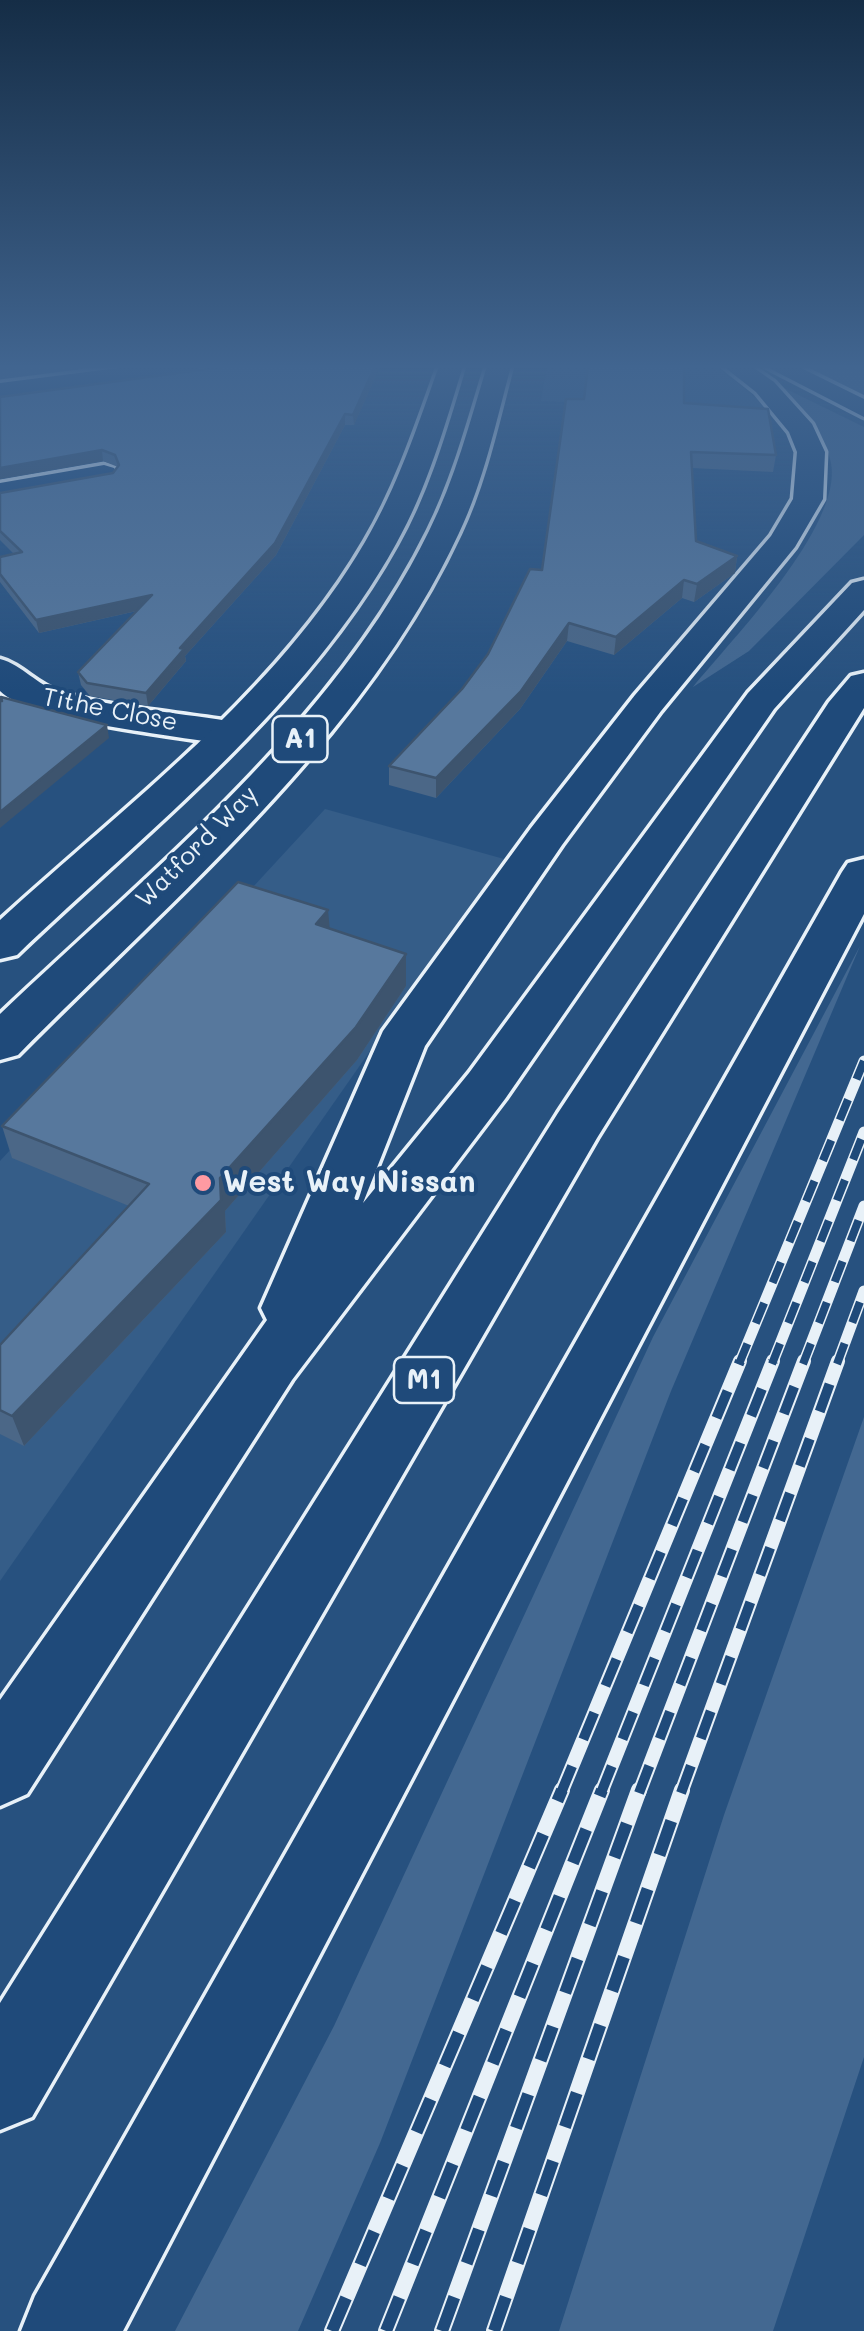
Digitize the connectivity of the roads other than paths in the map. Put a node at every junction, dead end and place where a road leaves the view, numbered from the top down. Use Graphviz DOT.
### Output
graph roads {
  1 [pos="99,475"];
  2 [pos="411,475"];
  3 [pos="464,475"];
  4 [pos="813,475"];
  5 [pos="0,492"];
  6 [pos="864,590"];
  7 [pos="0,670"];
  8 [pos="864,684"];
  9 [pos="228,733"];
  10 [pos="864,872"];
  11 [pos="0,945"];
  12 [pos="0,1043"];
  13 [pos="270,1362"];
  14 [pos="0,1767"];
  15 [pos="0,2085"];
  16 [pos="70,2331"];
  1 -- 5 [label="main road"];
  2 -- 9 [label="main road, Watford Way / A1"];
  3 -- 12 [label="main road, Watford Way / A1"];
  4 -- 13 [label="main road"];
  6 -- 13 [label="main road"];
  7 -- 9 [label="main road, Tithe Close"];
  8 -- 15 [label="main road, M1"];
  9 -- 11 [label="main road, Watford Way / A1"];
  10 -- 16 [label="main road"];
  13 -- 14 [label="main road"];
}
